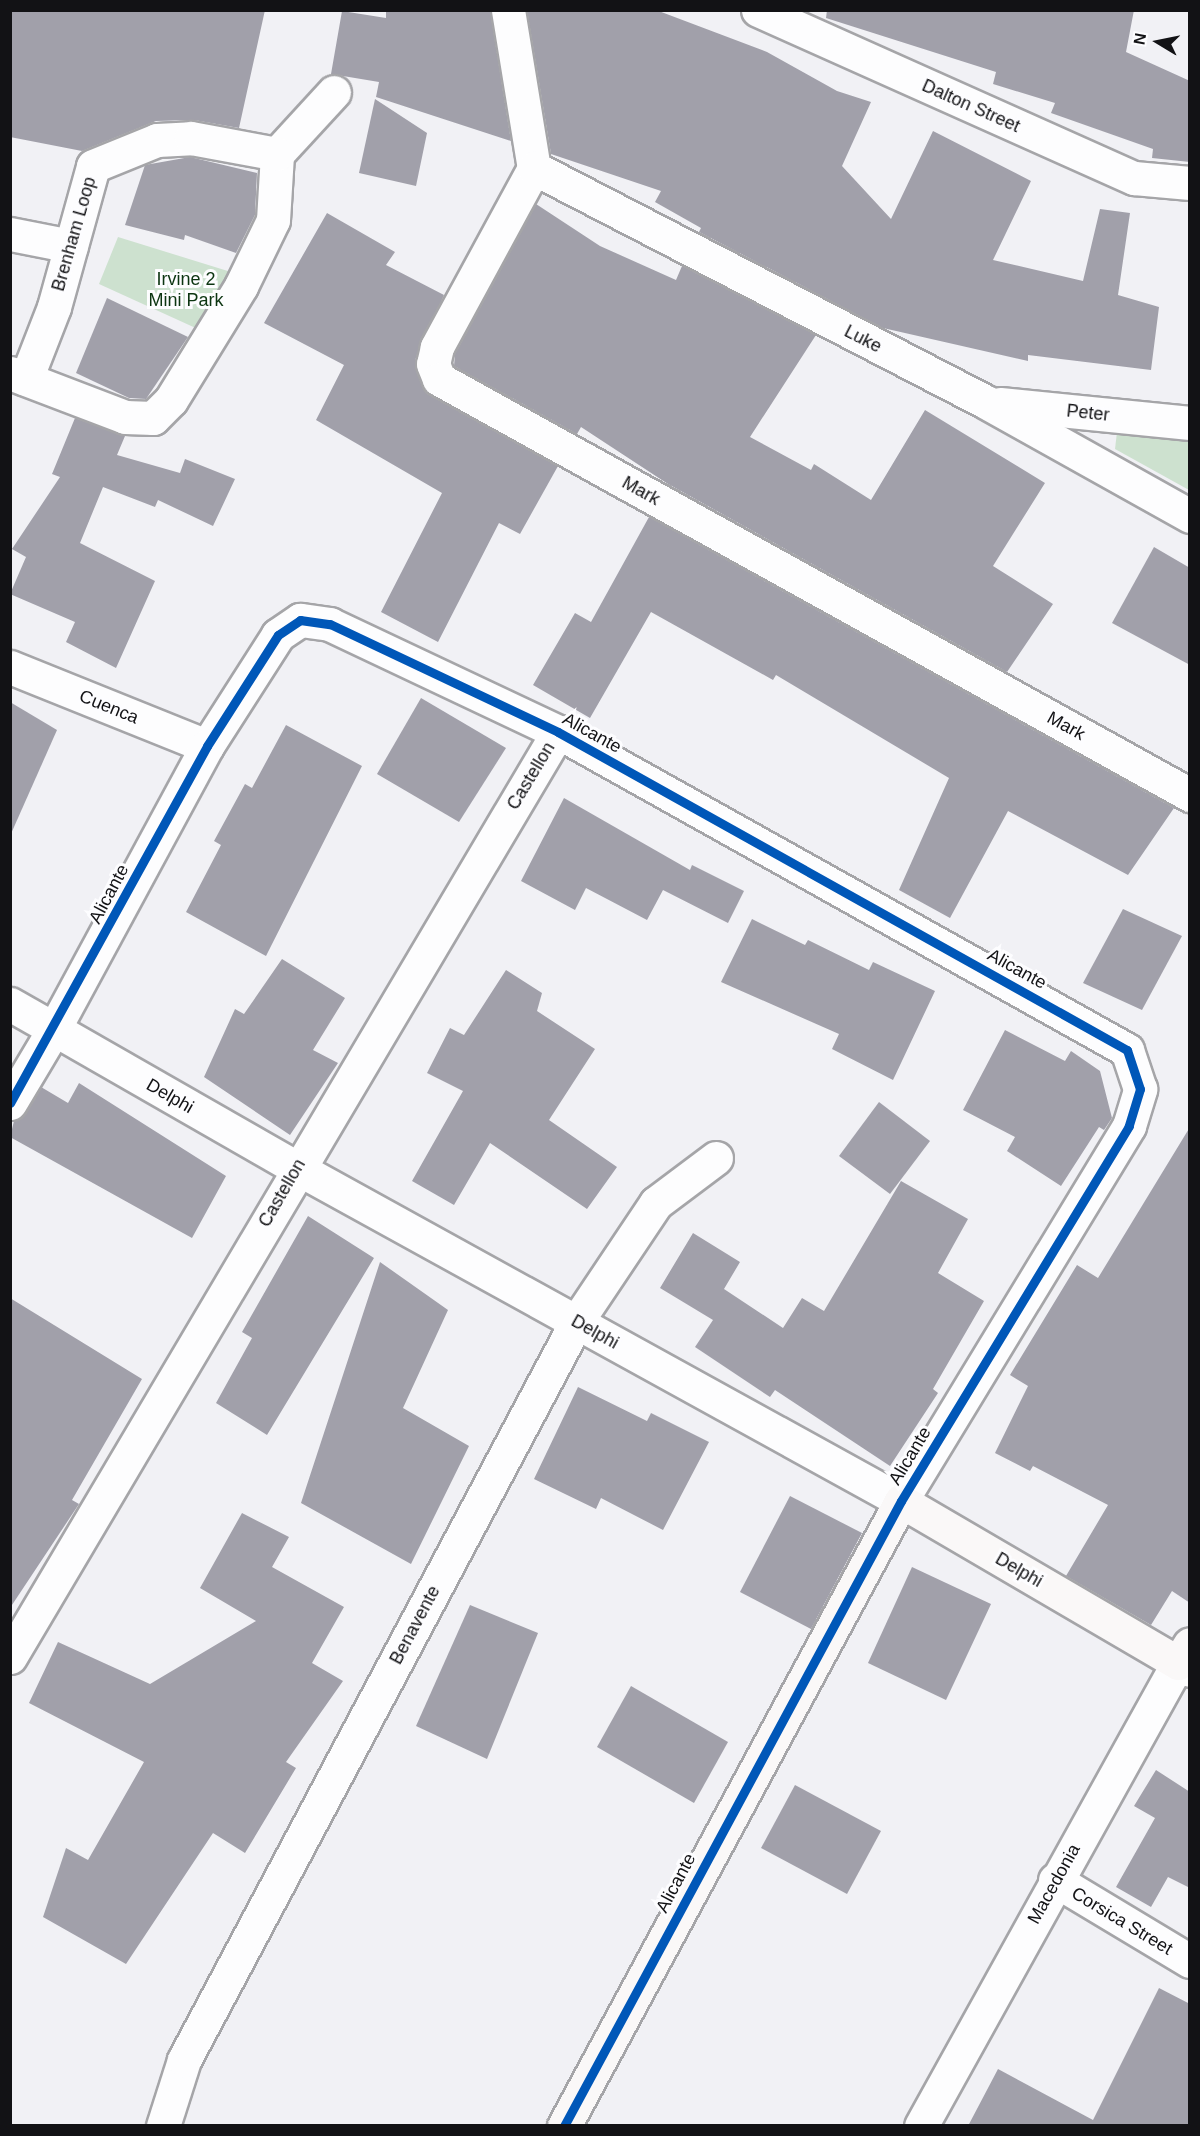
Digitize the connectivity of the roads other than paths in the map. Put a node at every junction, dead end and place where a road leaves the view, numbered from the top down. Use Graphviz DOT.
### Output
graph roads {
  1 [pos="508,10"];
  2 [pos="758,10"];
  3 [pos="334,92"];
  4 [pos="277,154"];
  5 [pos="534,168"];
  6 [pos="1190,183"];
  7 [pos="10,234"];
  8 [pos="71,246"];
  9 [pos="18,376"];
  10 [pos="986,402"];
  11 [pos="1190,423"];
  12 [pos="1190,516"];
  13 [pos="10,667"];
  14 [pos="558,732"];
  15 [pos="207,746"];
  16 [pos="1190,795"];
  17 [pos="10,1004"];
  18 [pos="54,1029"];
  19 [pos="10,1104"];
  20 [pos="716,1158"];
  21 [pos="297,1168"];
  22 [pos="577,1322"];
  23 [pos="902,1501"];
  24 [pos="10,1657"];
  25 [pos="1186,1659"];
  26 [pos="1055,1880"];
  27 [pos="1190,1961"];
  28 [pos="163,2126"];
  29 [pos="564,2126"];
  30 [pos="921,2126"];
  1 -- 5 [label="street"];
  2 -- 6 [label="street, Dalton Street"];
  3 -- 4 [label="street"];
  4 -- 8 [label="street, Brenham Loop"];
  4 -- 9 [label="street, Brenham Loop"];
  5 -- 10 [label="street, Luke"];
  5 -- 16 [label="street, Mark"];
  7 -- 8 [label="street"];
  8 -- 9 [label="street, Brenham Loop"];
  10 -- 11 [label="street, Peter"];
  10 -- 12 [label="street, Luke"];
  13 -- 15 [label="street, Cuenca"];
  14 -- 15 [label="street, Alicante"];
  14 -- 21 [label="street, Castellon"];
  14 -- 23 [label="street, Alicante"];
  15 -- 18 [label="street, Alicante"];
  17 -- 18 [label="street, Delphi"];
  18 -- 19 [label="street, Alicante"];
  18 -- 21 [label="street, Delphi"];
  20 -- 22 [label="street, Benavente"];
  21 -- 22 [label="street, Delphi"];
  21 -- 24 [label="street, Castellon"];
  22 -- 23 [label="street, Delphi"];
  22 -- 28 [label="street, Benavente"];
  23 -- 25 [label="street, Delphi"];
  23 -- 29 [label="street, Alicante"];
  25 -- 26 [label="street, Macedonia"];
  26 -- 27 [label="street, Corsica Street"];
  26 -- 30 [label="street, Macedonia"];
}
